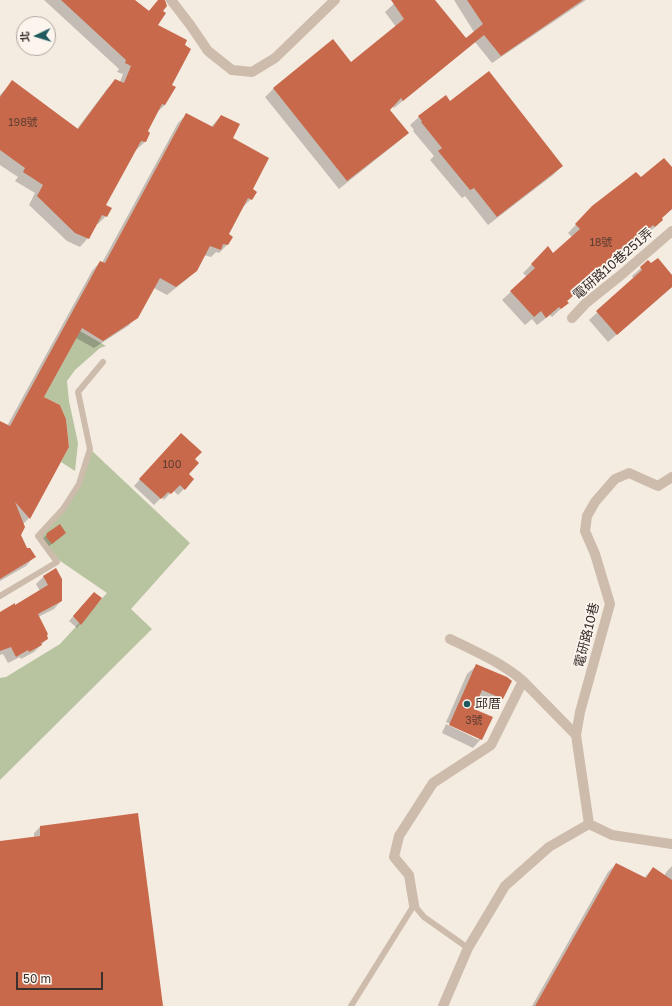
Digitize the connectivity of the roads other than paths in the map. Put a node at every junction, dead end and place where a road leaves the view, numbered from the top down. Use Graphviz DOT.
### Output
graph roads {
  1 [pos="171,0"];
  2 [pos="335,0"];
  3 [pos="672,231"];
  4 [pos="572,318"];
  5 [pos="103,362"];
  6 [pos="672,478"];
  7 [pos="0,596"];
  8 [pos="450,639"];
  9 [pos="523,681"];
  10 [pos="576,735"];
  11 [pos="589,824"];
  12 [pos="672,844"];
  13 [pos="414,905"];
  14 [pos="468,948"];
  15 [pos="351,1006"];
  16 [pos="443,1006"];
  1 -- 2 [label="street"];
  3 -- 4 [label="street, 電研路10巷251弄"];
  5 -- 7 [label="lane"];
  6 -- 10 [label="street, 電研路10巷"];
  8 -- 9 [label="street"];
  9 -- 10 [label="street"];
  9 -- 13 [label="street"];
  10 -- 11 [label="street, 電研路10巷"];
  11 -- 12 [label="street"];
  11 -- 14 [label="street"];
  13 -- 14 [label="lane"];
  13 -- 15 [label="lane"];
  14 -- 16 [label="street"];
}
